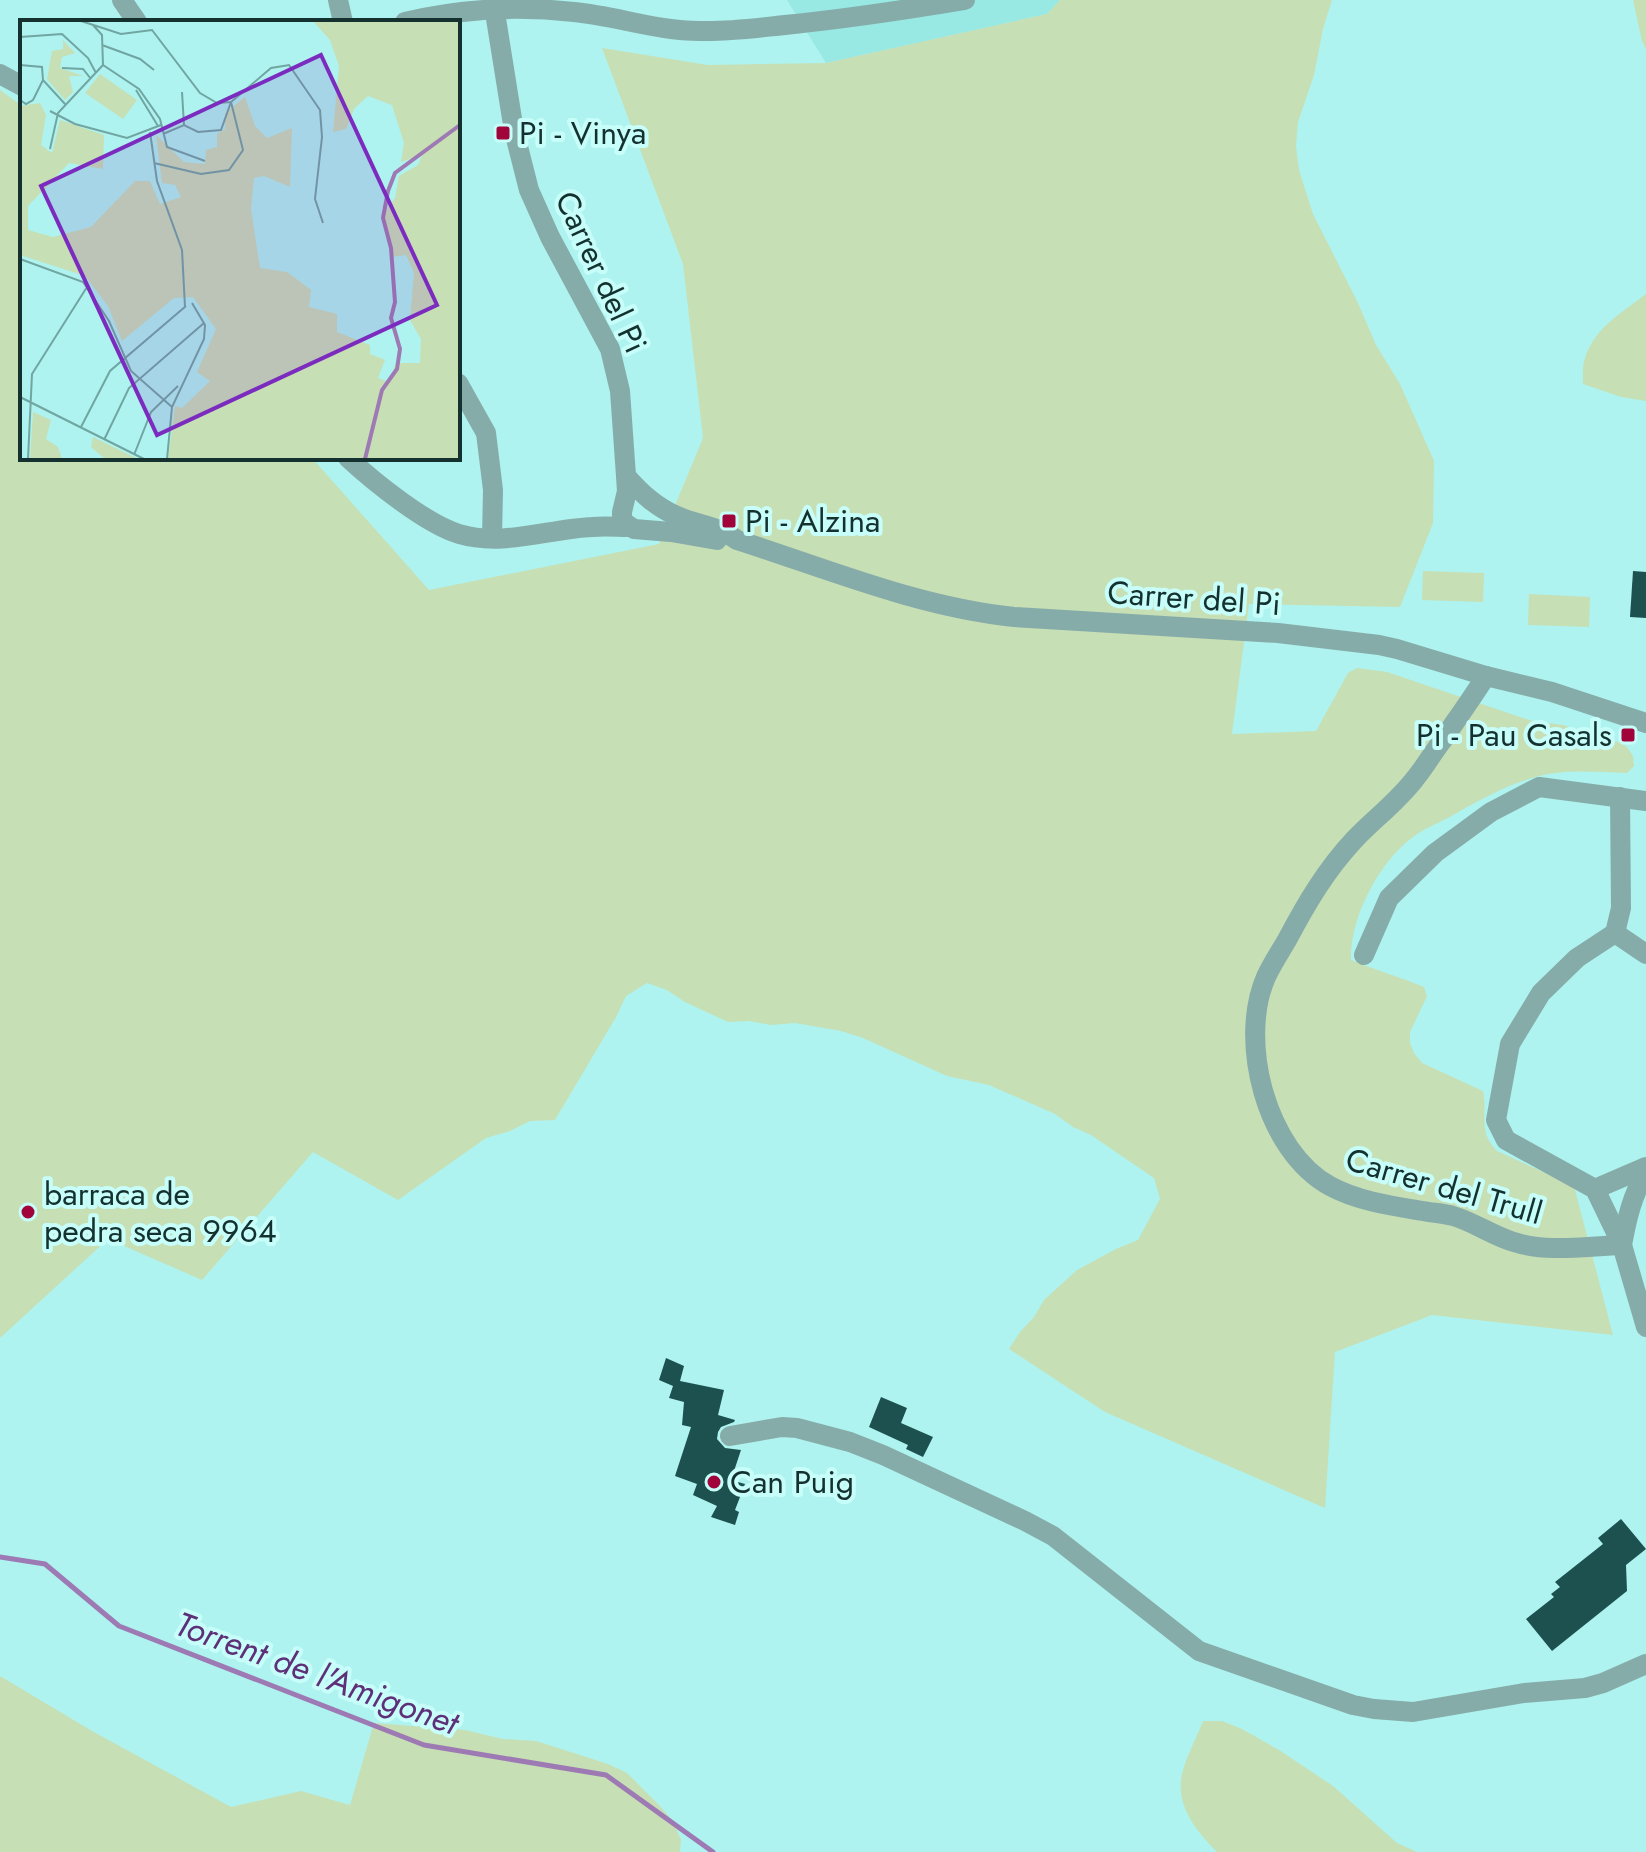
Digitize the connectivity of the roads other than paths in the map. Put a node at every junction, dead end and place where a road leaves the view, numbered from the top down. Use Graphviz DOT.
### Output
graph roads {
  1 [pos="122,0"];
  2 [pos="338,0"];
  3 [pos="965,0"];
  4 [pos="494,5"];
  5 [pos="136,20"];
  6 [pos="343,20"];
  7 [pos="417,20"];
  8 [pos="0,74"];
  9 [pos="20,85"];
  10 [pos="460,387"];
  11 [pos="350,460"];
  12 [pos="626,476"];
  13 [pos="648,500"];
  14 [pos="623,506"];
  15 [pos="594,527"];
  16 [pos="634,528"];
  17 [pos="492,538"];
  18 [pos="737,540"];
  19 [pos="1486,676"];
  20 [pos="1646,723"];
  21 [pos="1620,797"];
  22 [pos="1646,801"];
  23 [pos="1615,933"];
  24 [pos="1646,954"];
  25 [pos="1364,955"];
  26 [pos="1646,1169"];
  27 [pos="1595,1189"];
  28 [pos="1622,1245"];
  29 [pos="1646,1327"];
  30 [pos="730,1436"];
  31 [pos="1646,1664"];
  1 -- 5 [label="street"];
  2 -- 6 [label="street"];
  3 -- 4 [label="street"];
  4 -- 7 [label="street"];
  4 -- 12 [label="street, Carrer del Pi"];
  8 -- 9 [label="street"];
  10 -- 17 [label="street"];
  11 -- 17 [label="street, Carrer del Pi"];
  12 -- 13 [label="street, Carrer del Pi"];
  12 -- 14 [label="street, Carrer del Pi"];
  13 -- 14 [label="street"];
  13 -- 16 [label="street"];
  13 -- 18 [label="street, Carrer del Pi"];
  14 -- 15 [label="street"];
  14 -- 16 [label="street"];
  15 -- 16 [label="street, Carrer del Pi"];
  15 -- 17 [label="street, Carrer del Pi"];
  16 -- 18 [label="street, Carrer del Pi"];
  18 -- 19 [label="street, Carrer del Pi"];
  19 -- 20 [label="street, Carrer del Pi"];
  19 -- 28 [label="street, Carrer del Trull"];
  21 -- 22 [label="street"];
  21 -- 23 [label="street"];
  21 -- 25 [label="street"];
  23 -- 24 [label="street"];
  23 -- 27 [label="street"];
  26 -- 27 [label="street"];
  26 -- 28 [label="street"];
  27 -- 28 [label="street"];
  28 -- 29 [label="street"];
  30 -- 31 [label="street"];
}
